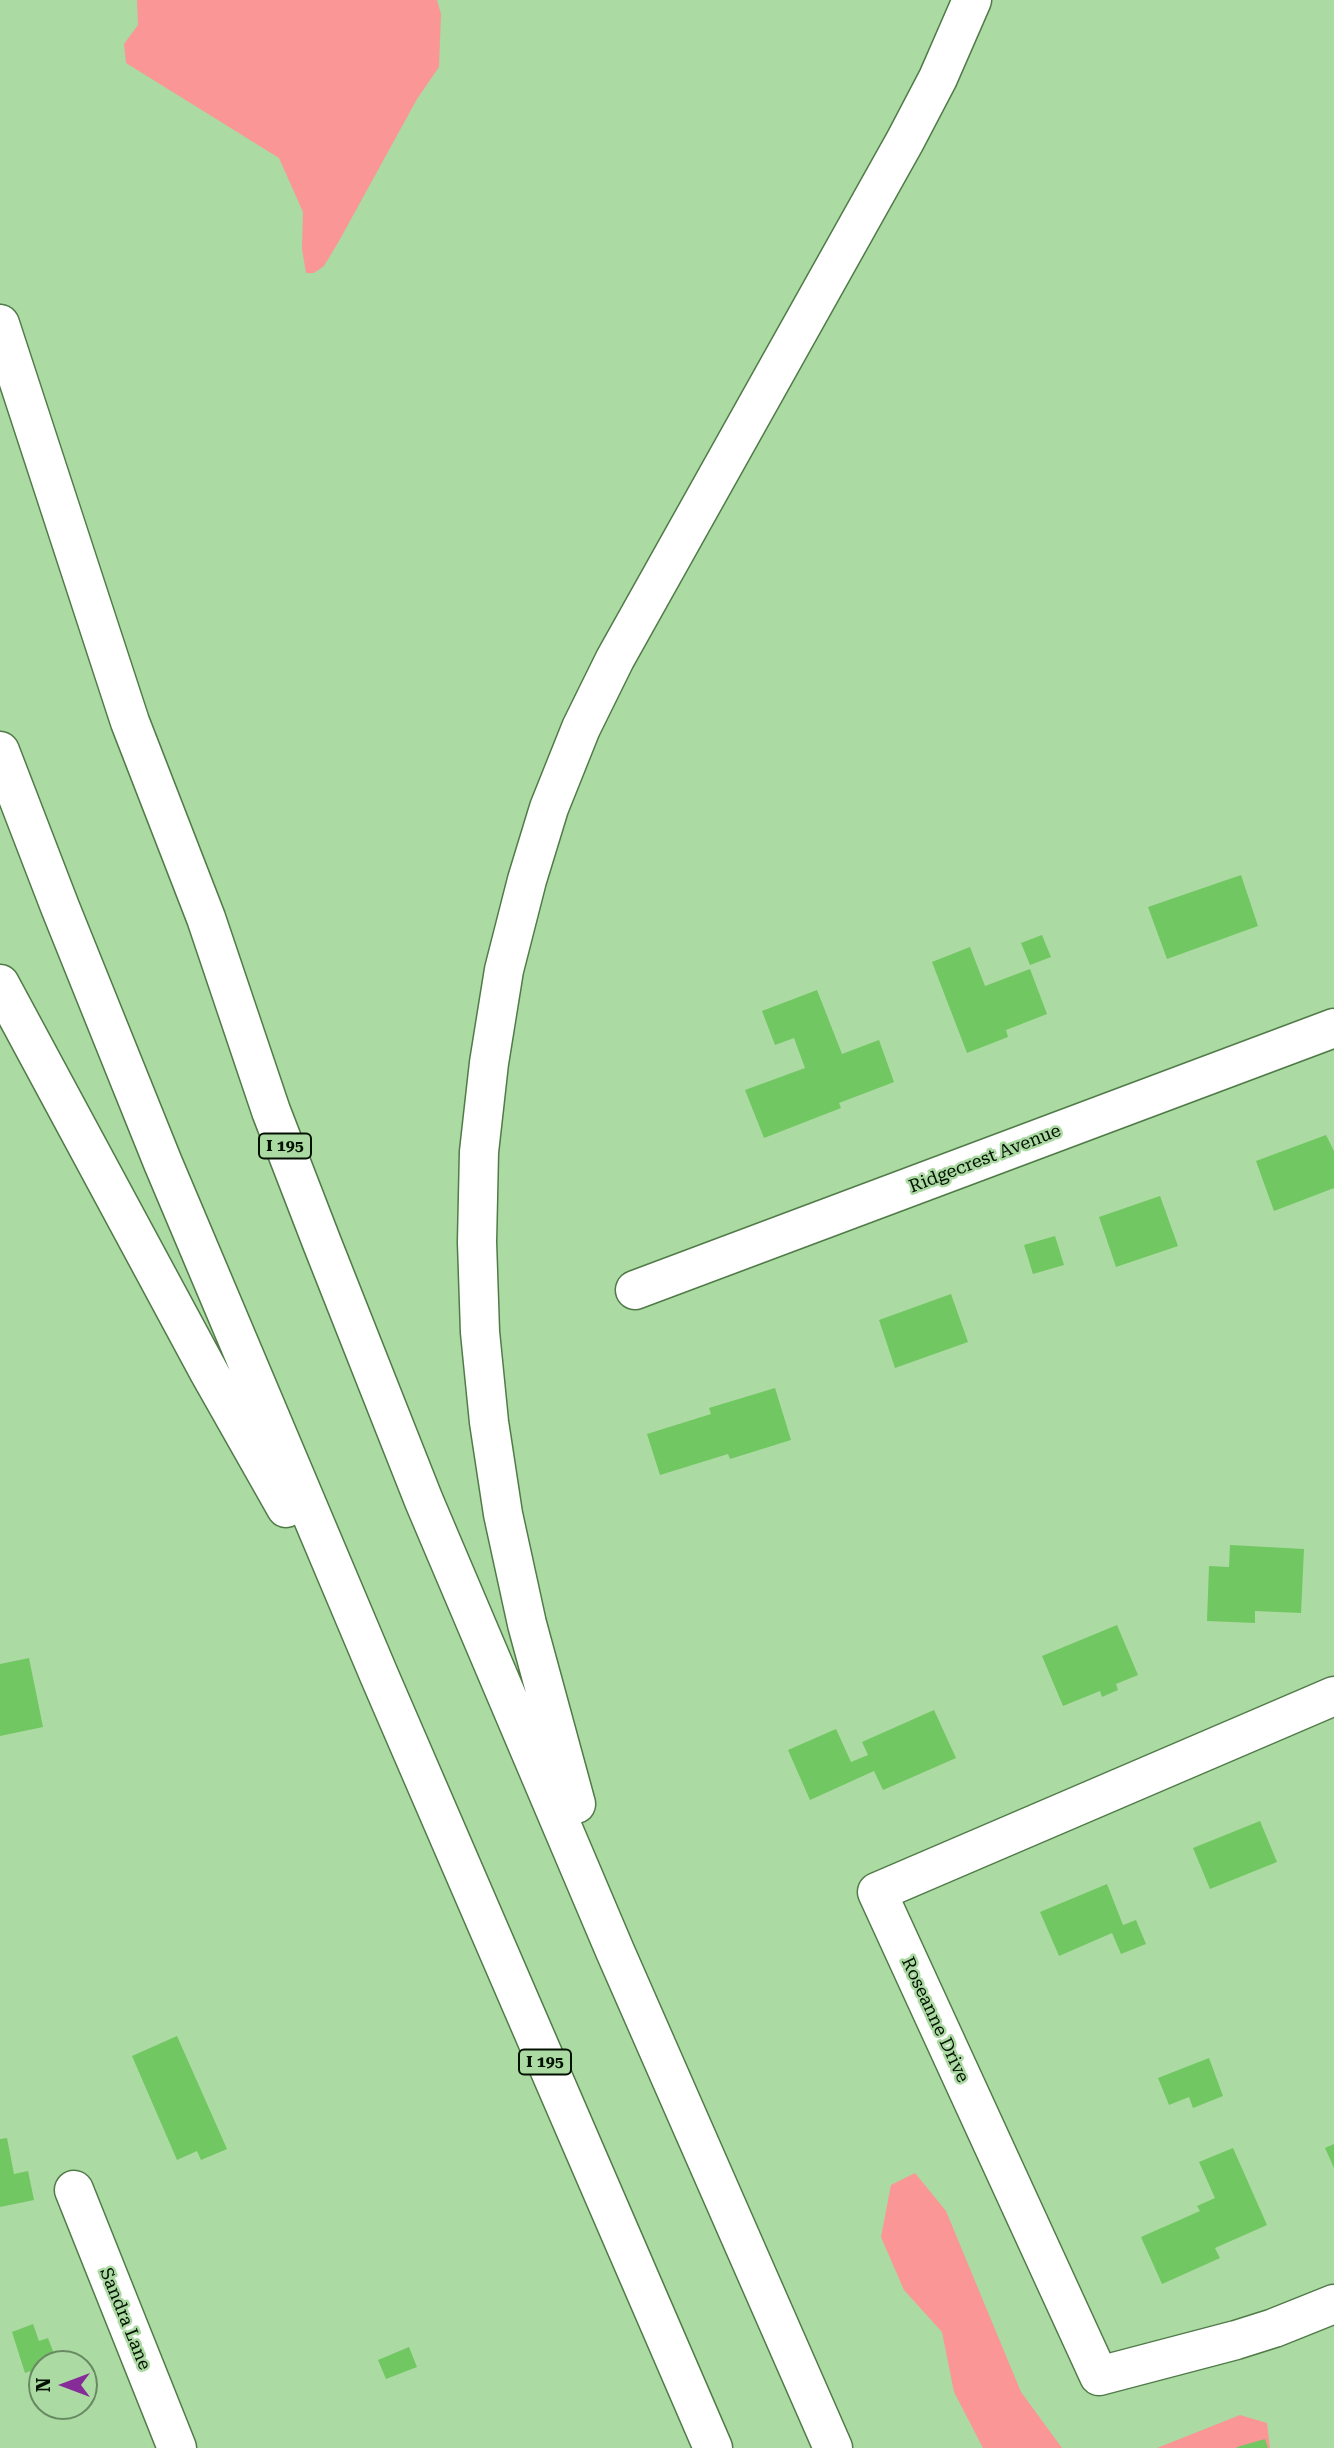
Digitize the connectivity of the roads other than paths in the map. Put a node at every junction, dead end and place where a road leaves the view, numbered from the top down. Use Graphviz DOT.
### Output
graph roads {
  1 [pos="972,0"];
  2 [pos="0,324"];
  3 [pos="0,751"];
  4 [pos="0,984"];
  5 [pos="1334,1028"];
  6 [pos="635,1290"];
  7 [pos="379,1675"];
  8 [pos="1334,1696"];
  9 [pos="615,1951"];
  10 [pos="74,2190"];
  11 [pos="1334,2304"];
  12 [pos="177,2448"];
  13 [pos="713,2448"];
  14 [pos="833,2448"];
  1 -- 9 [label="main road"];
  2 -- 9 [label="main road, I 195"];
  3 -- 7 [label="main road, I 195"];
  4 -- 7 [label="main road"];
  5 -- 6 [label="main road, Ridgecrest Avenue"];
  7 -- 13 [label="main road, I 195"];
  8 -- 11 [label="main road, Roseanne Drive"];
  9 -- 14 [label="main road, I 195"];
  10 -- 12 [label="main road, Sandra Lane"];
}
